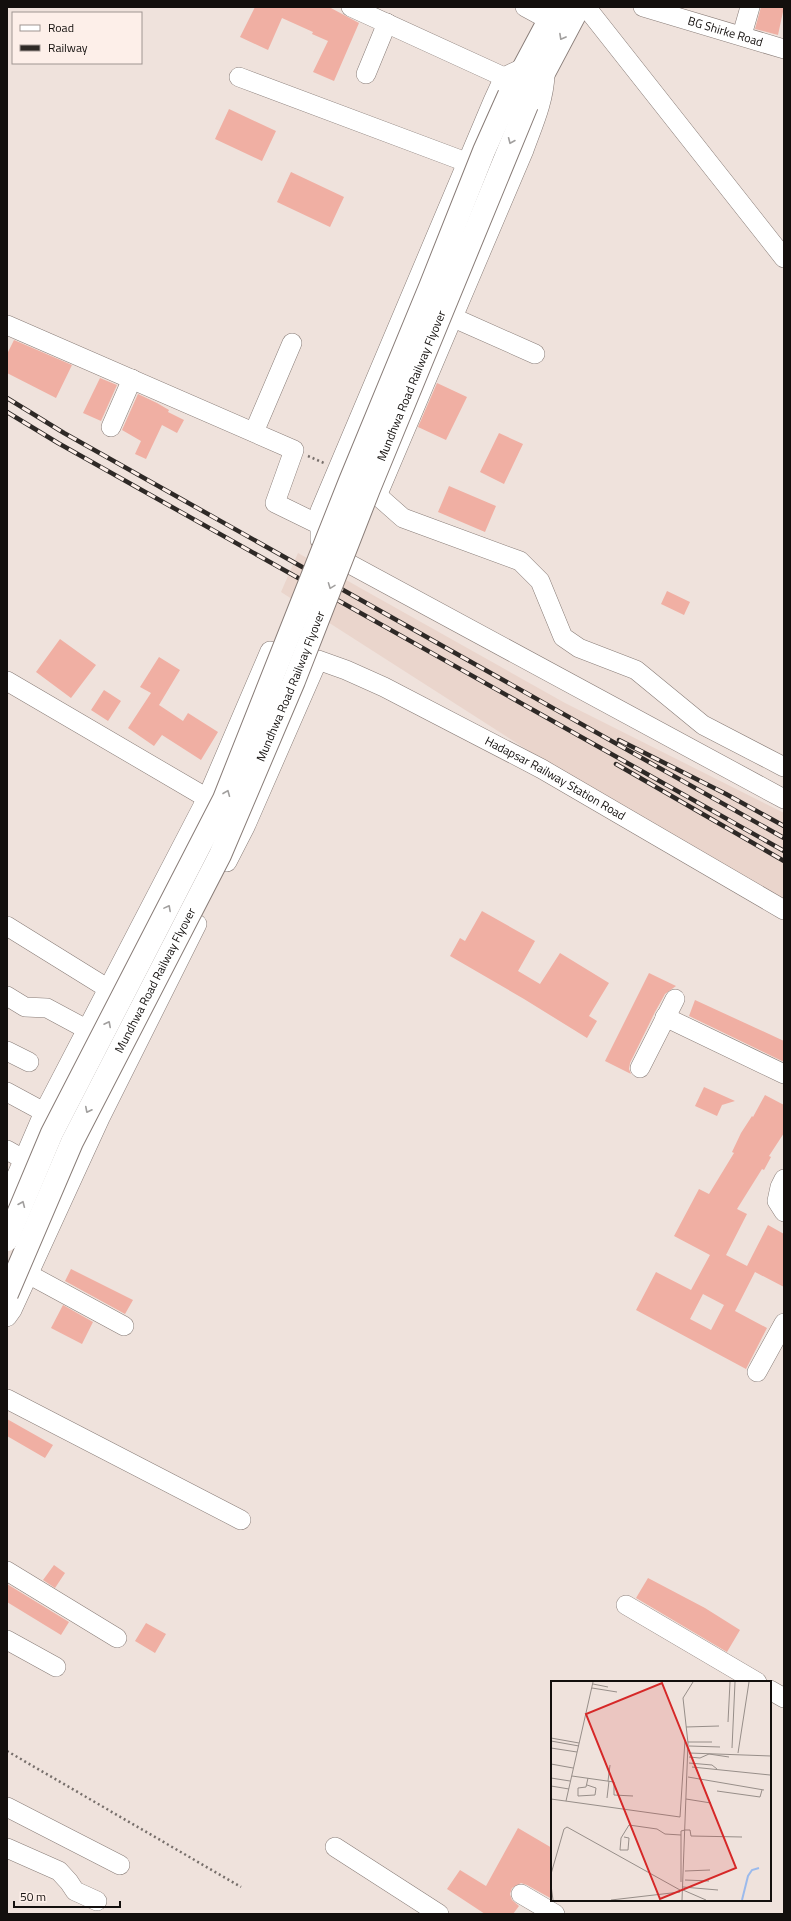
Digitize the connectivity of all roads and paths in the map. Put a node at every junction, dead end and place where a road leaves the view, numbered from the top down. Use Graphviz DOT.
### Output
graph roads {
  1 [pos="351,7"];
  2 [pos="525,7"];
  3 [pos="579,7"];
  4 [pos="586,7"];
  5 [pos="643,7"];
  6 [pos="750,7"];
  7 [pos="553,13"];
  8 [pos="387,23"];
  9 [pos="742,36"];
  10 [pos="784,49"];
  11 [pos="535,67"];
  12 [pos="366,74"];
  13 [pos="240,77"];
  14 [pos="514,92"];
  15 [pos="466,162"];
  16 [pos="784,258"];
  17 [pos="421,270"];
  18 [pos="466,288"];
  19 [pos="454,318"];
  20 [pos="7,325"];
  21 [pos="292,343"];
  22 [pos="535,354"];
  23 [pos="132,379"];
  24 [pos="111,427"];
  25 [pos="254,432"];
  26 [pos="294,450"];
  27 [pos="337,468"];
  28 [pos="378,496"];
  29 [pos="320,525"];
  30 [pos="270,651"];
  31 [pos="7,681"];
  32 [pos="784,767"];
  33 [pos="207,798"];
  34 [pos="784,799"];
  35 [pos="784,910"];
  36 [pos="7,926"];
  37 [pos="107,988"];
  38 [pos="7,996"];
  39 [pos="675,999"];
  40 [pos="665,1017"];
  41 [pos="83,1035"];
  42 [pos="7,1051"];
  43 [pos="29,1062"];
  44 [pos="126,1065"];
  45 [pos="640,1068"];
  46 [pos="784,1074"];
  47 [pos="7,1092"];
  48 [pos="44,1112"];
  49 [pos="15,1154"];
  50 [pos="784,1179"];
  51 [pos="7,1198"];
  52 [pos="784,1212"];
  53 [pos="7,1240"];
  54 [pos="28,1274"];
  55 [pos="7,1294"];
  56 [pos="7,1317"];
  57 [pos="784,1324"];
  58 [pos="124,1326"];
  59 [pos="757,1372"];
  60 [pos="7,1399"];
  61 [pos="242,1520"];
  62 [pos="7,1571"];
  63 [pos="626,1605"];
  64 [pos="117,1638"];
  65 [pos="7,1640"];
  66 [pos="56,1667"];
  67 [pos="755,1681"];
  68 [pos="771,1691"];
  69 [pos="784,1698"];
  70 [pos="7,1751"];
  71 [pos="7,1807"];
  72 [pos="335,1847"];
  73 [pos="7,1848"];
  74 [pos="120,1865"];
  75 [pos="241,1887"];
  76 [pos="521,1894"];
  77 [pos="97,1901"];
  78 [pos="439,1914"];
  79 [pos="555,1914"];
  1 -- 8 [label="street"];
  2 -- 7 [label="street"];
  3 -- 11 [label="highway, one-way"];
  4 -- 16 [label="street"];
  5 -- 9 [label="street, BG Shirke Road"];
  6 -- 9 [label="street"];
  7 -- 11 [label="highway"];
  8 -- 12 [label="street"];
  8 -- 14 [label="street"];
  9 -- 10 [label="street, BG Shirke Road"];
  11 -- 14 [label="highway, Mundhwa Road Railway Flyover"];
  11 -- 14 [label="street"];
  11 -- 18 [label="street"];
  13 -- 15 [label="street"];
  14 -- 15 [label="street"];
  53 -- 14 [label="highway, Mundhwa Road Railway Flyover, one-way, bridge"];
  14 -- 55 [label="highway, Mundhwa Road Railway Flyover, one-way, bridge"];
  15 -- 17 [label="street"];
  17 -- 18 [label="street"];
  17 -- 27 [label="street"];
  18 -- 19 [label="street"];
  19 -- 22 [label="street"];
  19 -- 28 [label="street"];
  20 -- 23 [label="street"];
  21 -- 25 [label="street"];
  23 -- 24 [label="street"];
  23 -- 25 [label="street"];
  25 -- 26 [label="street"];
  26 -- 27 [label="path"];
  26 -- 29 [label="street"];
  27 -- 29 [label="street"];
  28 -- 29 [label="street"];
  28 -- 32 [label="street"];
  29 -- 34 [label="street"];
  30 -- 33 [label="street"];
  31 -- 33 [label="street"];
  33 -- 37 [label="street"];
  35 -- 44 [label="street, Hadapsar Railway Station Road"];
  36 -- 37 [label="street"];
  37 -- 41 [label="street"];
  38 -- 41 [label="street"];
  39 -- 40 [label="street"];
  40 -- 45 [label="street"];
  40 -- 46 [label="street"];
  41 -- 44 [label="street"];
  41 -- 48 [label="street"];
  42 -- 43 [label="street"];
  44 -- 54 [label="street"];
  47 -- 48 [label="street"];
  48 -- 49 [label="street"];
  49 -- 51 [label="street"];
  50 -- 52 [label="street"];
  54 -- 56 [label="street"];
  54 -- 58 [label="street"];
  57 -- 59 [label="street"];
  60 -- 61 [label="street"];
  62 -- 64 [label="street"];
  63 -- 67 [label="street"];
  65 -- 66 [label="street"];
  68 -- 69 [label="street"];
  70 -- 75 [label="path"];
  71 -- 74 [label="street"];
  72 -- 78 [label="street"];
  73 -- 77 [label="street"];
  76 -- 79 [label="street"];
}
